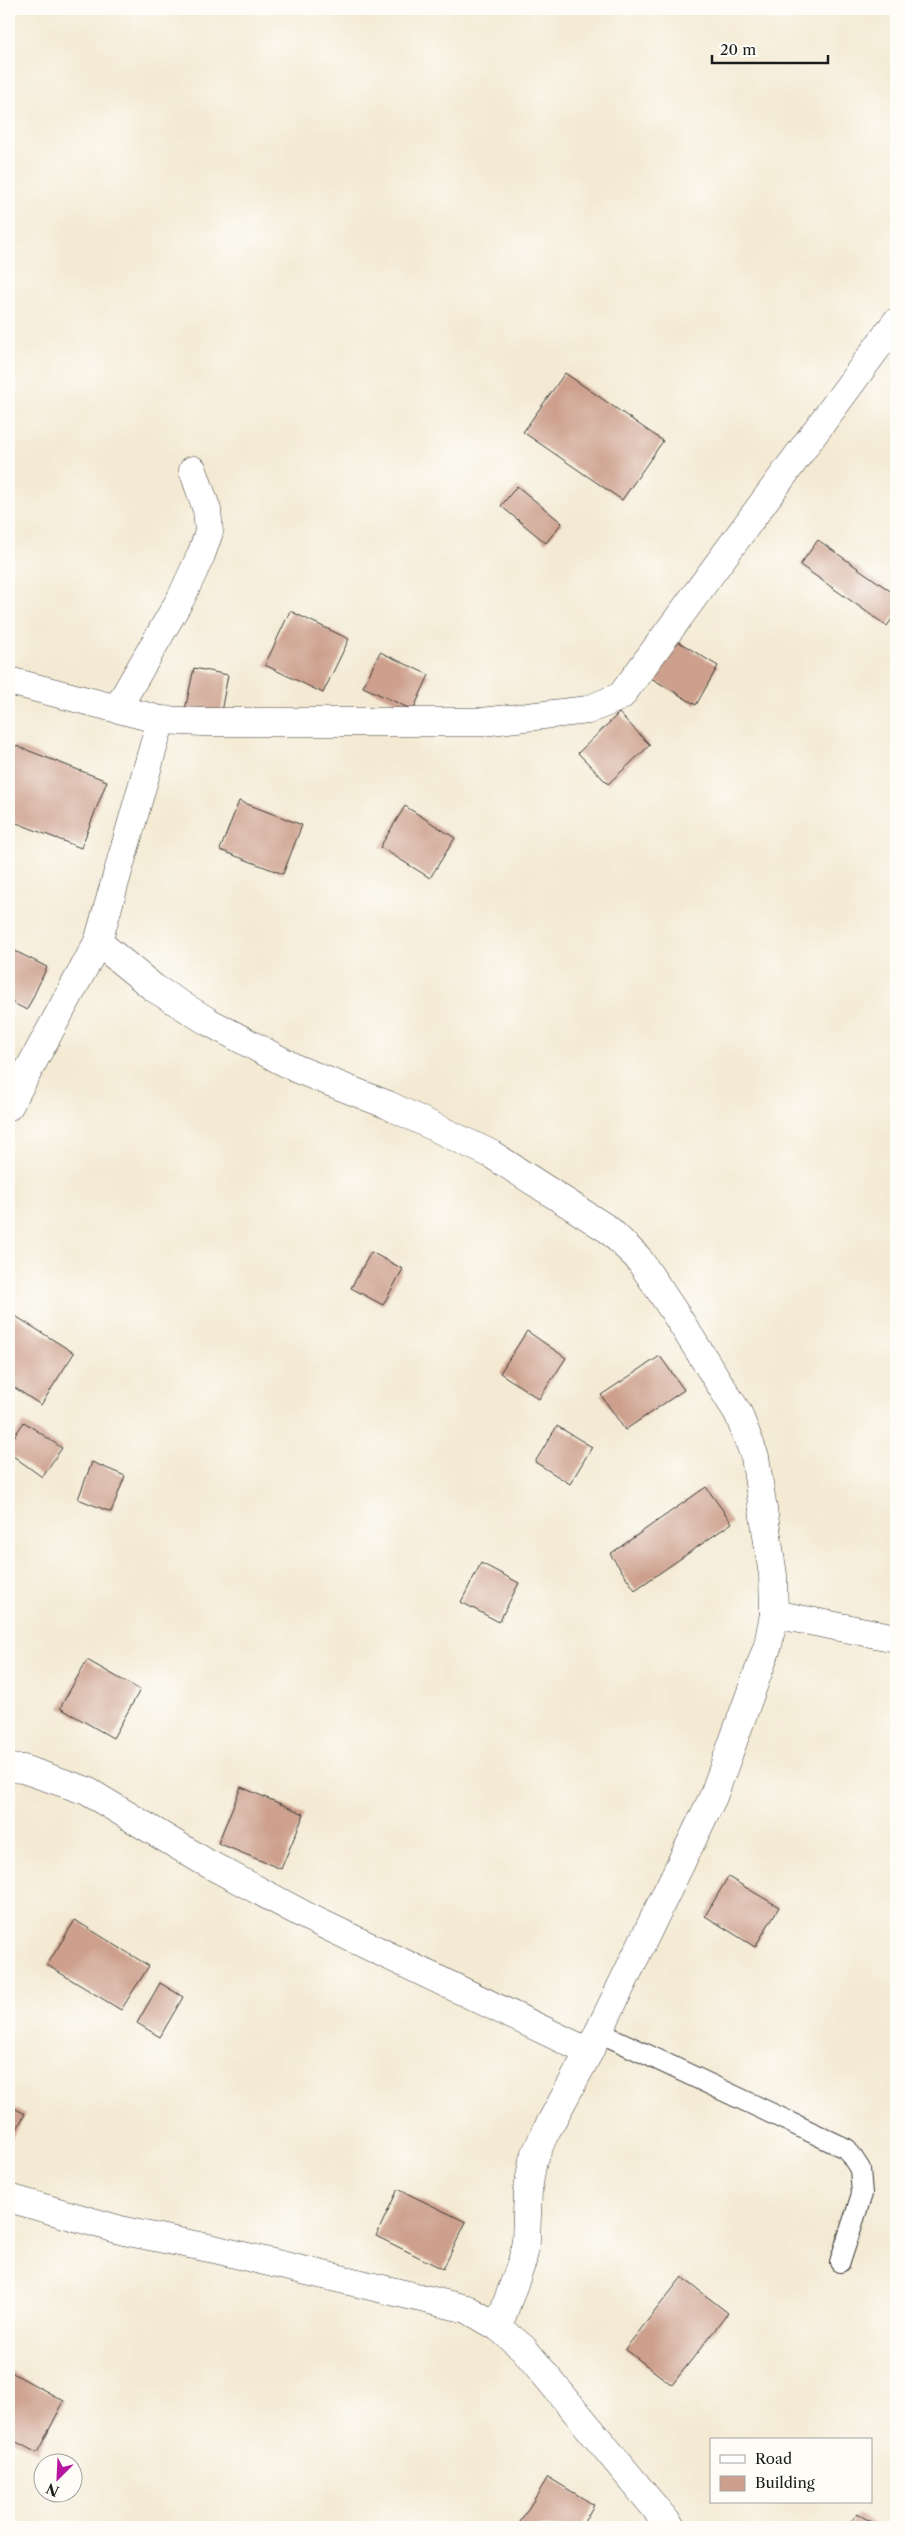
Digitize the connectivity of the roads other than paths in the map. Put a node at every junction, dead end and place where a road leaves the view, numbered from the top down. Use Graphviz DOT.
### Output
graph roads {
  1 [pos="896,322"];
  2 [pos="193,470"];
  3 [pos="9,681"];
  4 [pos="118,708"];
  5 [pos="161,720"];
  6 [pos="98,942"];
  7 [pos="9,1106"];
  8 [pos="774,1614"];
  9 [pos="896,1638"];
  10 [pos="9,1768"];
  11 [pos="594,2042"];
  12 [pos="9,2198"];
  13 [pos="840,2262"];
  14 [pos="498,2327"];
  15 [pos="671,2527"];
  1 -- 5 [label="street"];
  2 -- 4 [label="street"];
  3 -- 4 [label="street"];
  4 -- 5 [label="street"];
  5 -- 6 [label="street"];
  6 -- 7 [label="street"];
  6 -- 8 [label="street"];
  8 -- 9 [label="street"];
  8 -- 11 [label="street"];
  10 -- 11 [label="street"];
  11 -- 13 [label="lane"];
  11 -- 14 [label="street"];
  12 -- 14 [label="street"];
  14 -- 15 [label="street"];
}
